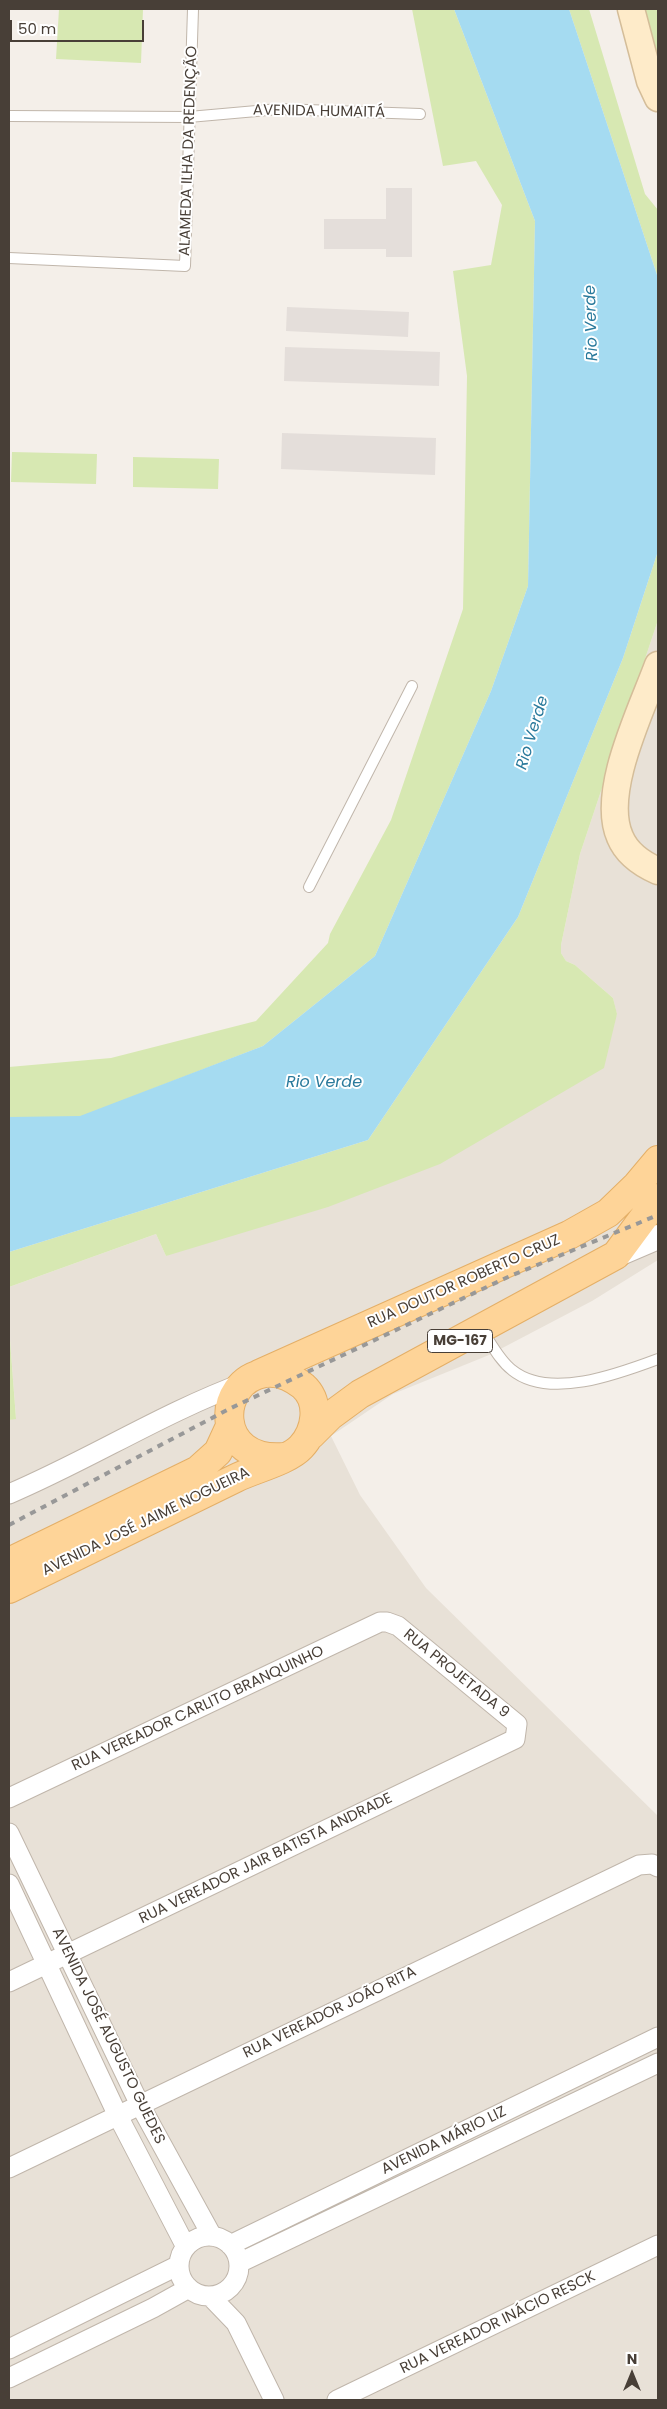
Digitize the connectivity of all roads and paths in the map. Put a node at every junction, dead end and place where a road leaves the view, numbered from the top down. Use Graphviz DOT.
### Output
graph roads {
  1 [pos="193,9"];
  2 [pos="631,9"];
  3 [pos="658,98"];
  4 [pos="420,114"];
  5 [pos="9,116"];
  6 [pos="189,117"];
  7 [pos="9,258"];
  8 [pos="658,665"];
  9 [pos="412,686"];
  10 [pos="658,871"];
  11 [pos="309,887"];
  12 [pos="658,1160"];
  13 [pos="658,1198"];
  14 [pos="658,1238"];
  15 [pos="616,1255"];
  16 [pos="481,1330"];
  17 [pos="658,1359"];
  18 [pos="249,1380"];
  19 [pos="230,1426"];
  20 [pos="310,1435"];
  21 [pos="284,1457"];
  22 [pos="9,1494"];
  23 [pos="9,1562"];
  24 [pos="9,1589"];
  25 [pos="388,1622"];
  26 [pos="517,1731"];
  27 [pos="9,1798"];
  28 [pos="9,1833"];
  29 [pos="655,1866"];
  30 [pos="9,1884"];
  31 [pos="68,1953"];
  32 [pos="48,1964"];
  33 [pos="9,1982"];
  34 [pos="658,2037"];
  35 [pos="658,2063"];
  36 [pos="140,2105"];
  37 [pos="118,2116"];
  38 [pos="9,2168"];
  39 [pos="212,2236"];
  40 [pos="230,2244"];
  41 [pos="658,2245"];
  42 [pos="186,2247"];
  43 [pos="240,2263"];
  44 [pos="179,2265"];
  45 [pos="234,2284"];
  46 [pos="189,2288"];
  47 [pos="210,2296"];
  48 [pos="236,2323"];
  49 [pos="9,2349"];
  50 [pos="9,2378"];
  51 [pos="274,2400"];
  52 [pos="337,2400"];
  1 -- 6 [label="lane, ALAMEDA ILHA DA REDENÇÃO"];
  2 -- 3 [label="main road"];
  4 -- 6 [label="lane, AVENIDA HUMAITÁ"];
  5 -- 6 [label="lane, AVENIDA HUMAITÁ"];
  6 -- 7 [label="lane, ALAMEDA ILHA DA REDENÇÃO"];
  8 -- 10 [label="main road"];
  9 -- 11 [label="lane"];
  12 -- 18 [label="main road, RUA DOUTOR ROBERTO CRUZ"];
  13 -- 15 [label="main road, AVENIDA JOSÉ JAIME NOGUEIRA / MG-167"];
  14 -- 15 [label="street"];
  15 -- 16 [label="main road, AVENIDA JOSÉ JAIME NOGUEIRA / MG-167"];
  16 -- 17 [label="lane"];
  16 -- 20 [label="main road, AVENIDA JOSÉ JAIME NOGUEIRA / MG-167"];
  18 -- 19 [label="main road, AVENIDA JOSÉ JAIME NOGUEIRA"];
  18 -- 20 [label="main road"];
  18 -- 22 [label="street, RUA DOUTOR ROBERTO CRUZ"];
  19 -- 21 [label="main road, AVENIDA JOSÉ JAIME NOGUEIRA"];
  19 -- 23 [label="main road, AVENIDA JOSÉ JAIME NOGUEIRA"];
  20 -- 21 [label="main road, AVENIDA JOSÉ JAIME NOGUEIRA / MG-167"];
  21 -- 24 [label="main road, AVENIDA JOSÉ JAIME NOGUEIRA / MG-167"];
  25 -- 26 [label="street, RUA PROJETADA 9"];
  25 -- 27 [label="street, RUA VEREADOR CARLITO BRANQUINHO"];
  26 -- 31 [label="street, RUA VEREADOR JAIR BATISTA ANDRADE"];
  28 -- 31 [label="street, AVENIDA JOSÉ AUGUSTO GUEDES"];
  29 -- 36 [label="street, RUA VEREADOR JOÃO RITA"];
  30 -- 32 [label="street, AVENIDA JOSÉ AUGUSTO GUEDES"];
  31 -- 32 [label="street, RUA VEREADOR JAIR BATISTA ANDRADE"];
  31 -- 36 [label="street, AVENIDA JOSÉ AUGUSTO GUEDES"];
  32 -- 33 [label="street, RUA VEREADOR JAIR BATISTA ANDRADE"];
  32 -- 37 [label="street, AVENIDA JOSÉ AUGUSTO GUEDES"];
  34 -- 40 [label="street, AVENIDA MÁRIO LIZ"];
  35 -- 43 [label="street, AVENIDA MÁRIO LIZ"];
  36 -- 37 [label="street, RUA VEREADOR JOÃO RITA"];
  36 -- 39 [label="street, AVENIDA JOSÉ AUGUSTO GUEDES"];
  37 -- 38 [label="street, RUA VEREADOR JOÃO RITA"];
  37 -- 42 [label="street, AVENIDA JOSÉ AUGUSTO GUEDES"];
  39 -- 40 [label="street"];
  39 -- 42 [label="street"];
  40 -- 43 [label="street"];
  41 -- 52 [label="street, RUA VEREADOR INÁCIO RESCK"];
  42 -- 44 [label="street"];
  43 -- 45 [label="street"];
  44 -- 46 [label="street"];
  44 -- 49 [label="street"];
  45 -- 47 [label="street"];
  45 -- 48 [label="street"];
  46 -- 47 [label="street"];
  46 -- 50 [label="street"];
  47 -- 48 [label="street"];
  48 -- 51 [label="street"];
}
